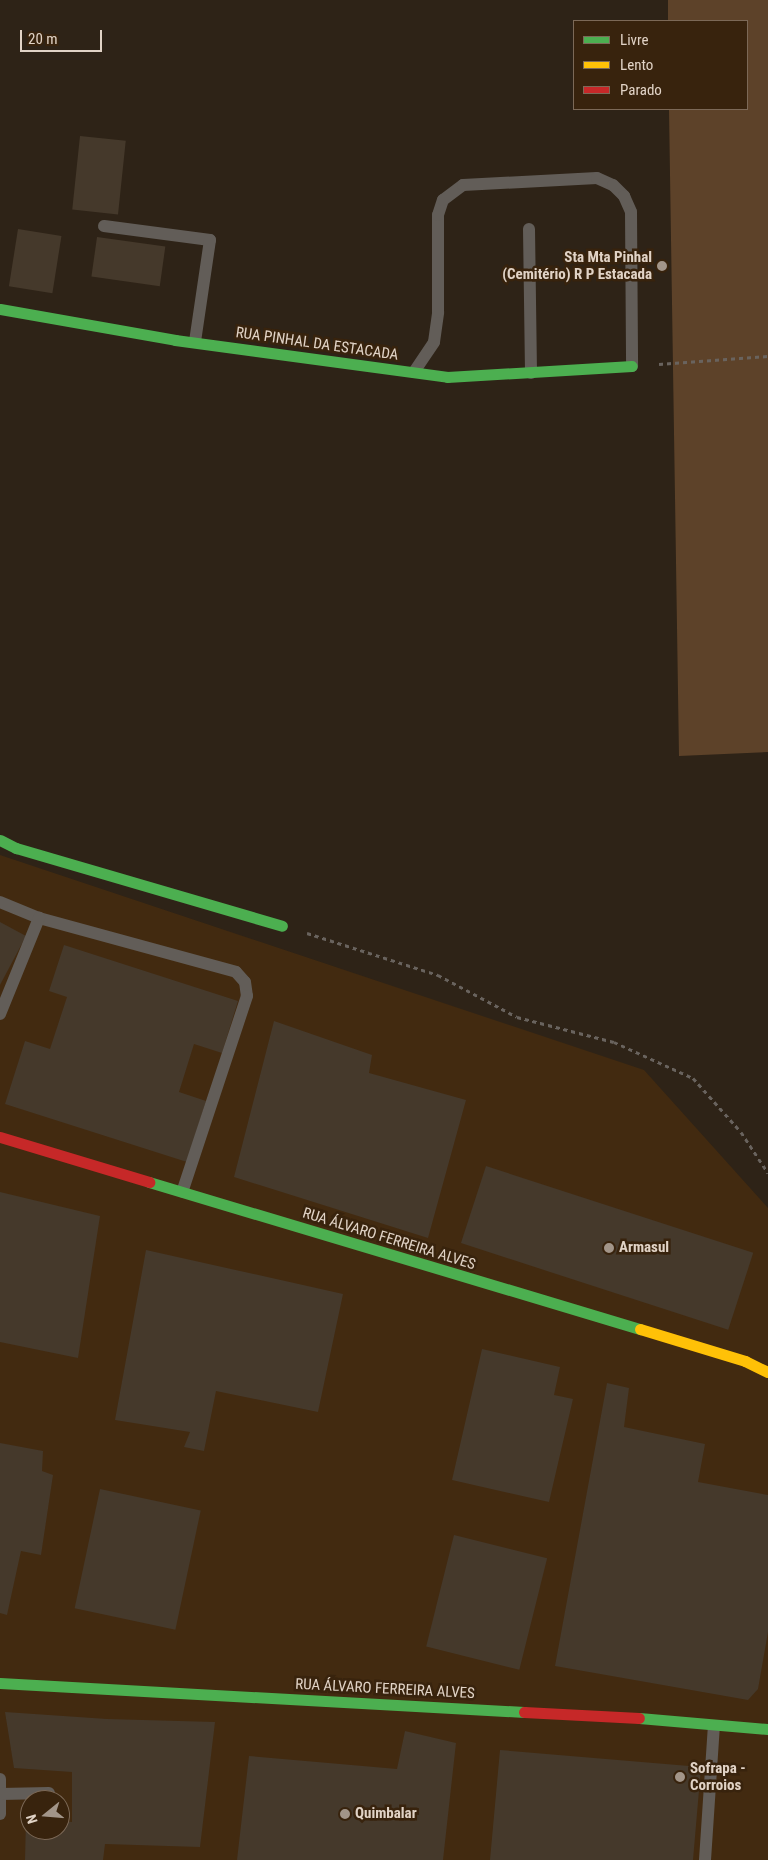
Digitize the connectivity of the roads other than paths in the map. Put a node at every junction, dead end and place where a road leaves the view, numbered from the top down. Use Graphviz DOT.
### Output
graph roads {
  1 [pos="104,226"];
  2 [pos="528,229"];
  3 [pos="0,309"];
  4 [pos="195,342"];
  5 [pos="632,366"];
  6 [pos="414,372"];
  7 [pos="531,373"];
  8 [pos="0,840"];
  9 [pos="0,902"];
  10 [pos="39,918"];
  11 [pos="282,926"];
  12 [pos="0,1014"];
  13 [pos="0,1137"];
  14 [pos="182,1192"];
  15 [pos="768,1372"];
  16 [pos="0,1683"];
  17 [pos="714,1726"];
  18 [pos="768,1729"];
  19 [pos="0,1779"];
  20 [pos="0,1794"];
  21 [pos="20,1794"];
  22 [pos="0,1814"];
  23 [pos="705,1860"];
  1 -- 4 [label="lane"];
  2 -- 7 [label="lane"];
  3 -- 4 [label="street, RUA PINHAL DA ESTACADA"];
  4 -- 6 [label="street, RUA PINHAL DA ESTACADA"];
  5 -- 6 [label="lane"];
  5 -- 7 [label="street, RUA PINHAL DA ESTACADA"];
  6 -- 7 [label="street, RUA PINHAL DA ESTACADA"];
  8 -- 11 [label="street"];
  9 -- 10 [label="lane"];
  10 -- 12 [label="lane"];
  10 -- 14 [label="lane"];
  13 -- 14 [label="street, RUA ÁLVARO FERREIRA ALVES"];
  14 -- 15 [label="street, RUA ÁLVARO FERREIRA ALVES"];
  16 -- 17 [label="street, RUA ÁLVARO FERREIRA ALVES"];
  17 -- 18 [label="street, RUA ÁLVARO FERREIRA ALVES"];
  17 -- 23 [label="lane"];
  19 -- 20 [label="lane"];
  20 -- 21 [label="lane"];
  20 -- 22 [label="lane"];
}
